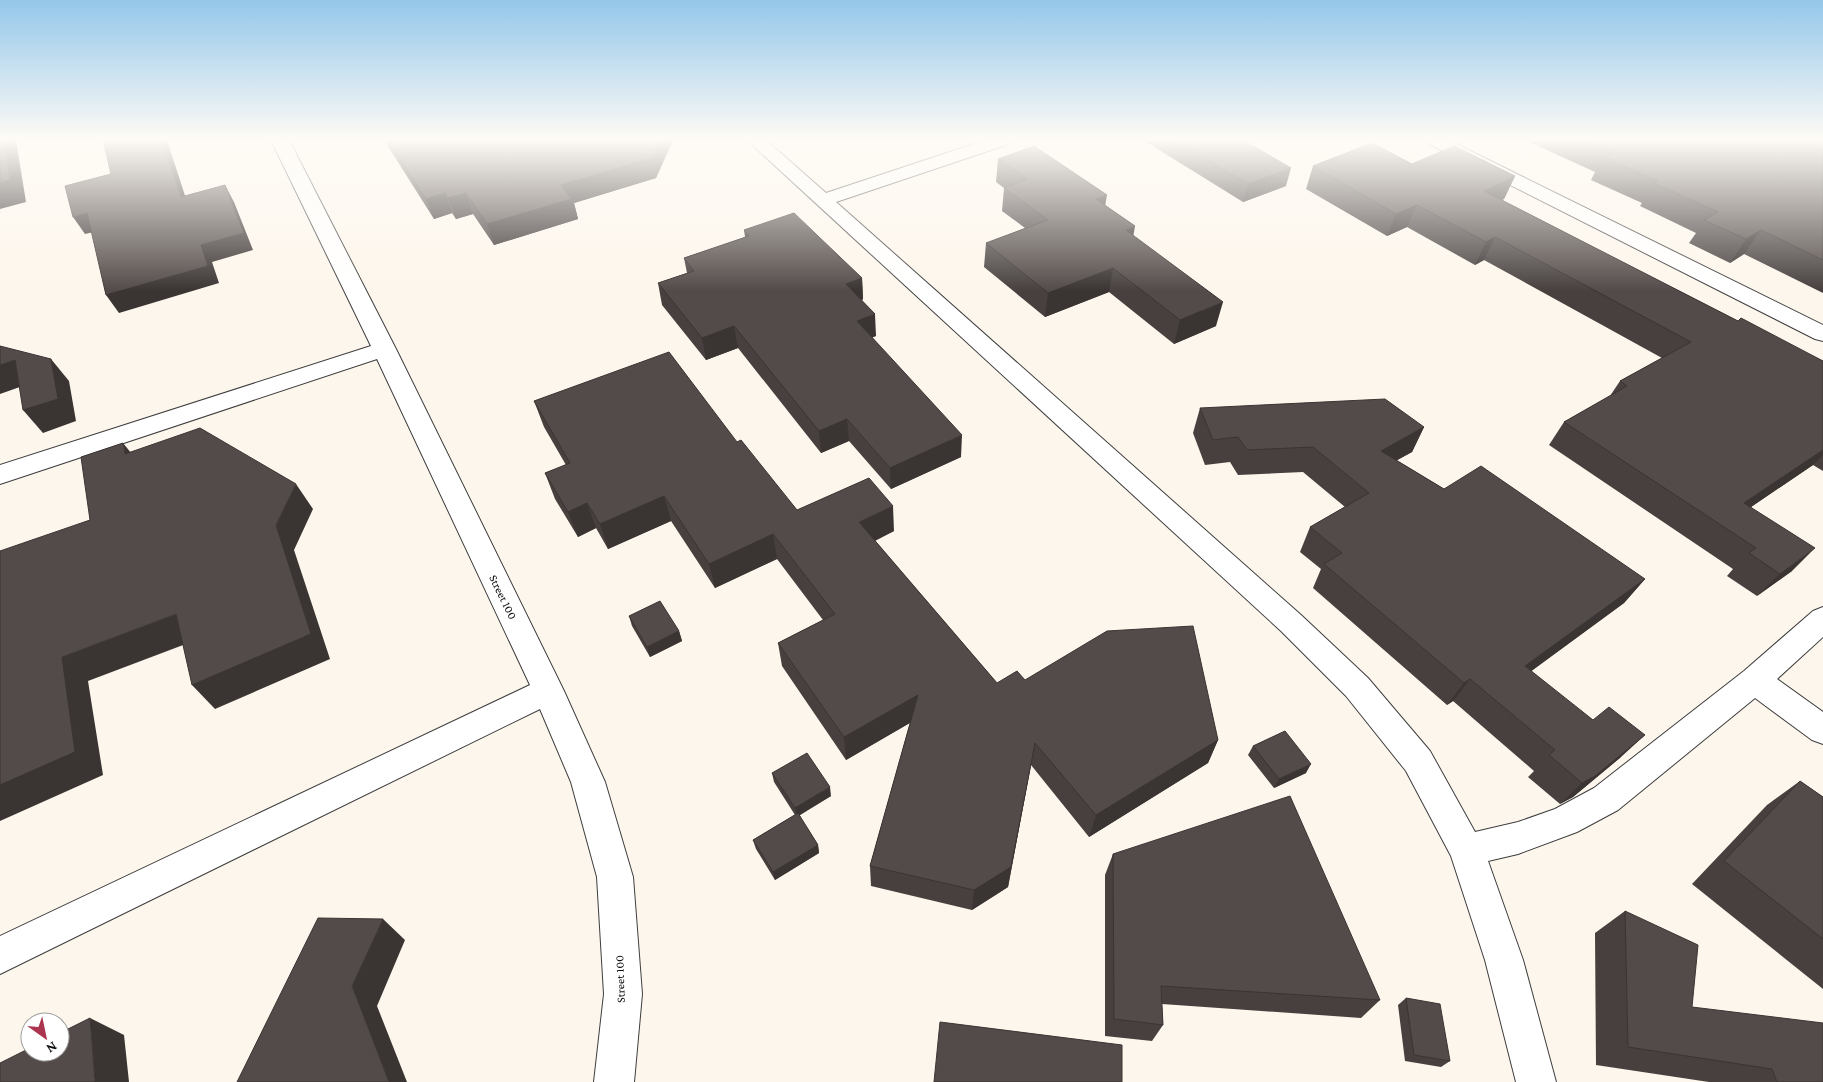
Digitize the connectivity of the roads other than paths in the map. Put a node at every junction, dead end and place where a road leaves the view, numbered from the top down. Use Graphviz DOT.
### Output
graph roads {
  1 [pos="305,190"];
  2 [pos="812,190"];
  3 [pos="852,190"];
  4 [pos="1536,190"];
  5 [pos="823,200"];
  6 [pos="1823,334"];
  7 [pos="384,349"];
  8 [pos="0,475"];
  9 [pos="1823,619"];
  10 [pos="1755,680"];
  11 [pos="548,691"];
  12 [pos="1823,730"];
  13 [pos="1467,850"];
  14 [pos="0,955"];
  15 [pos="614,1082"];
  16 [pos="1536,1082"];
  1 -- 7 [label="street, Street 100"];
  2 -- 5 [label="street"];
  3 -- 5 [label="street"];
  4 -- 6 [label="street"];
  5 -- 13 [label="street"];
  7 -- 8 [label="street"];
  7 -- 11 [label="street, Street 100"];
  9 -- 10 [label="street"];
  10 -- 12 [label="street"];
  10 -- 13 [label="street"];
  11 -- 14 [label="street"];
  11 -- 15 [label="street, Street 100"];
  13 -- 16 [label="street"];
}
